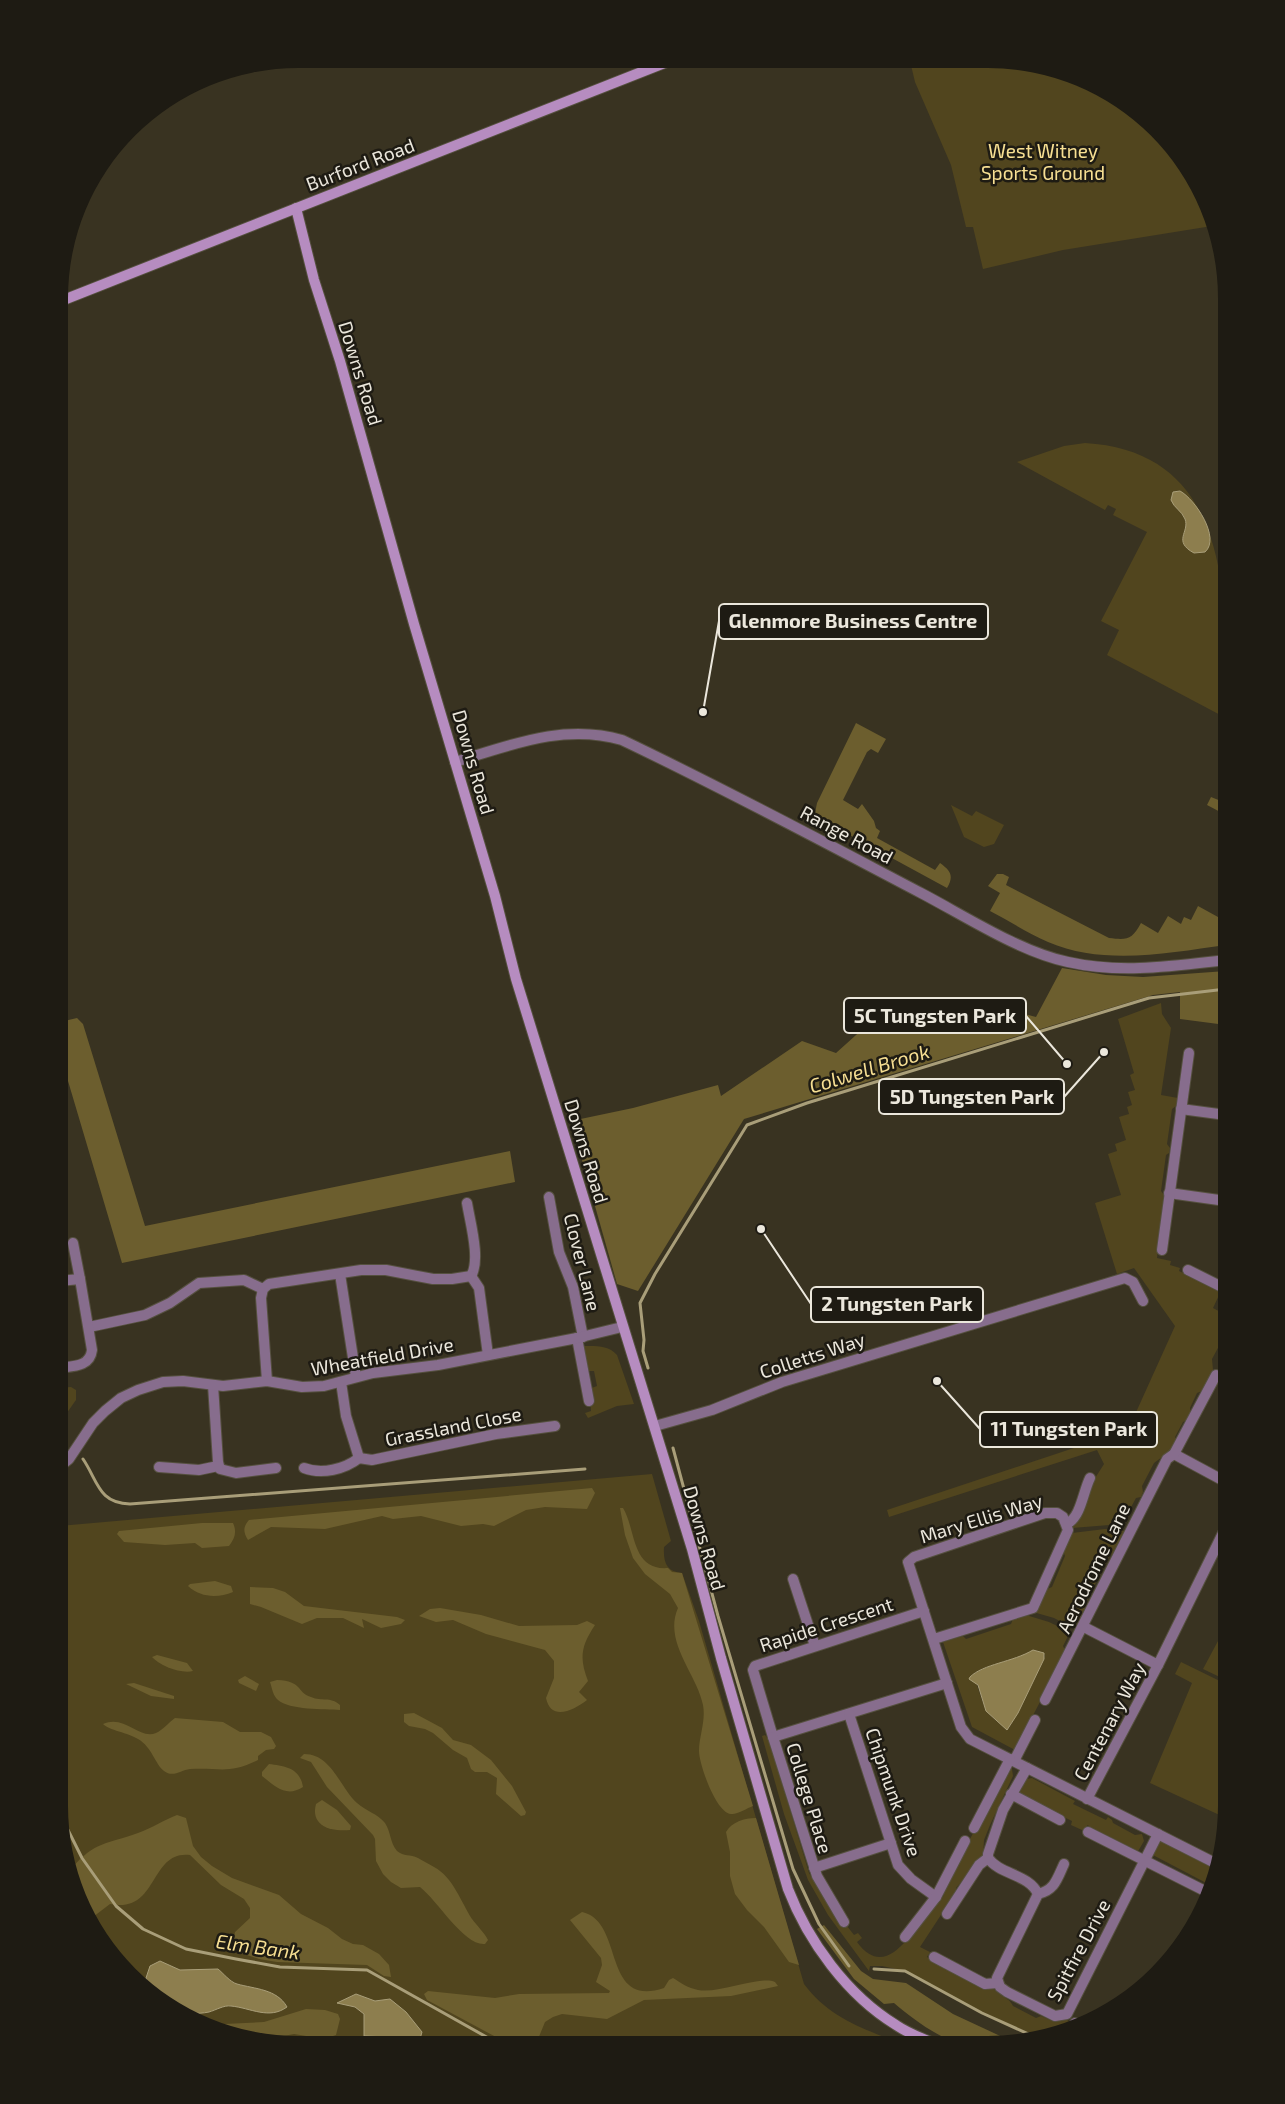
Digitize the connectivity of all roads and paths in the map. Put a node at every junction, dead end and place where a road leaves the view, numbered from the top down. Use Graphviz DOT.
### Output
graph roads {
  1 [pos="652,68"];
  2 [pos="296,208"];
  3 [pos="68,297"];
  4 [pos="456,762"];
  5 [pos="1218,961"];
  6 [pos="1189,1053"];
  7 [pos="1181,1108"];
  8 [pos="1218,1115"];
  9 [pos="1169,1193"];
  10 [pos="549,1197"];
  11 [pos="1218,1200"];
  12 [pos="467,1203"];
  13 [pos="73,1243"];
  14 [pos="1162,1250"];
  15 [pos="1188,1270"];
  16 [pos="340,1274"];
  17 [pos="471,1276"];
  18 [pos="80,1279"];
  19 [pos="68,1281"];
  20 [pos="263,1289"];
  21 [pos="1218,1289"];
  22 [pos="1143,1300"];
  23 [pos="89,1327"];
  24 [pos="622,1327"];
  25 [pos="580,1337"];
  26 [pos="488,1355"];
  27 [pos="68,1367"];
  28 [pos="1216,1375"];
  29 [pos="356,1377"];
  30 [pos="267,1381"];
  31 [pos="341,1382"];
  32 [pos="213,1386"];
  33 [pos="590,1401"];
  34 [pos="555,1426"];
  35 [pos="655,1426"];
  36 [pos="1174,1454"];
  37 [pos="359,1458"];
  38 [pos="68,1460"];
  39 [pos="218,1466"];
  40 [pos="160,1467"];
  41 [pos="276,1468"];
  42 [pos="304,1468"];
  43 [pos="1090,1478"];
  44 [pos="1218,1478"];
  45 [pos="1068,1524"];
  46 [pos="1218,1544"];
  47 [pos="793,1579"];
  48 [pos="924,1610"];
  49 [pos="1084,1627"];
  50 [pos="934,1639"];
  51 [pos="814,1646"];
  52 [pos="1158,1665"];
  53 [pos="947,1683"];
  54 [pos="1045,1700"];
  55 [pos="849,1714"];
  56 [pos="1035,1720"];
  57 [pos="773,1738"];
  58 [pos="1012,1760"];
  59 [pos="1027,1768"];
  60 [pos="1011,1794"];
  61 [pos="1087,1799"];
  62 [pos="1060,1820"];
  63 [pos="974,1828"];
  64 [pos="1088,1832"];
  65 [pos="1158,1834"];
  66 [pos="966,1841"];
  67 [pos="891,1843"];
  68 [pos="988,1858"];
  69 [pos="1144,1860"];
  70 [pos="1211,1861"];
  71 [pos="1064,1864"];
  72 [pos="814,1868"];
  73 [pos="1202,1889"];
  74 [pos="1038,1894"];
  75 [pos="936,1896"];
  76 [pos="947,1914"];
  77 [pos="844,1922"];
  78 [pos="905,1937"];
  79 [pos="934,1957"];
  80 [pos="998,1983"];
  81 [pos="919,2036"];
  1 -- 2 [label="street, Burford Road"];
  2 -- 3 [label="street, Burford Road"];
  2 -- 4 [label="street, Downs Road"];
  4 -- 5 [label="street, Range Road"];
  4 -- 24 [label="street, Downs Road"];
  6 -- 7 [label="street"];
  7 -- 8 [label="street"];
  7 -- 9 [label="street"];
  9 -- 11 [label="street"];
  9 -- 14 [label="street"];
  10 -- 25 [label="street, Clover Lane"];
  12 -- 17 [label="street"];
  13 -- 18 [label="street"];
  15 -- 21 [label="street"];
  16 -- 17 [label="street"];
  16 -- 20 [label="street"];
  16 -- 29 [label="street"];
  17 -- 26 [label="street"];
  18 -- 19 [label="street"];
  18 -- 23 [label="street"];
  20 -- 23 [label="street"];
  20 -- 30 [label="street"];
  22 -- 35 [label="street, Colletts Way"];
  23 -- 27 [label="street"];
  24 -- 25 [label="street, Wheatfield Drive"];
  24 -- 35 [label="street, Downs Road"];
  25 -- 26 [label="street, Wheatfield Drive"];
  25 -- 33 [label="street, Clover Lane"];
  26 -- 29 [label="street, Wheatfield Drive"];
  28 -- 36 [label="street, Aerodrome Lane"];
  29 -- 31 [label="street, Wheatfield Drive"];
  30 -- 31 [label="street, Wheatfield Drive"];
  30 -- 32 [label="street, Wheatfield Drive"];
  31 -- 37 [label="street"];
  32 -- 38 [label="street, Wheatfield Drive"];
  32 -- 39 [label="street"];
  34 -- 37 [label="street, Grassland Close"];
  35 -- 81 [label="street, Downs Road"];
  36 -- 44 [label="street"];
  36 -- 49 [label="street, Aerodrome Lane"];
  37 -- 42 [label="street, Grassland Close"];
  39 -- 40 [label="street"];
  39 -- 41 [label="street"];
  43 -- 45 [label="street"];
  45 -- 48 [label="street, Mary Ellis Way"];
  45 -- 50 [label="street, Mary Ellis Way"];
  46 -- 52 [label="street, Centenary Way"];
  47 -- 51 [label="street"];
  48 -- 50 [label="street, Mary Ellis Way"];
  48 -- 51 [label="street, Rapide Crescent"];
  49 -- 52 [label="street"];
  49 -- 54 [label="street, Aerodrome Lane"];
  50 -- 53 [label="street, Mary Ellis Way"];
  51 -- 57 [label="street, Rapide Crescent"];
  52 -- 61 [label="street, Centenary Way"];
  53 -- 55 [label="street"];
  53 -- 58 [label="street, Mary Ellis Way"];
  55 -- 57 [label="street"];
  55 -- 67 [label="street, Chipmunk Drive"];
  56 -- 58 [label="street"];
  57 -- 72 [label="street, College Place"];
  58 -- 59 [label="street, Mary Ellis Way"];
  58 -- 63 [label="street"];
  59 -- 60 [label="street"];
  59 -- 61 [label="street, Mary Ellis Way"];
  60 -- 62 [label="street"];
  60 -- 68 [label="street"];
  61 -- 65 [label="street, Centenary Way"];
  64 -- 69 [label="street"];
  65 -- 69 [label="street, Spitfire Drive"];
  65 -- 70 [label="street, Centenary Way"];
  66 -- 75 [label="street"];
  67 -- 72 [label="street, College Place"];
  67 -- 75 [label="street, Chipmunk Drive"];
  68 -- 74 [label="street"];
  68 -- 76 [label="street"];
  69 -- 73 [label="street"];
  69 -- 80 [label="street, Spitfire Drive"];
  71 -- 74 [label="street"];
  72 -- 77 [label="street, College Place"];
  74 -- 80 [label="street"];
  75 -- 78 [label="street"];
  79 -- 80 [label="street, Spitfire Drive"];
}
